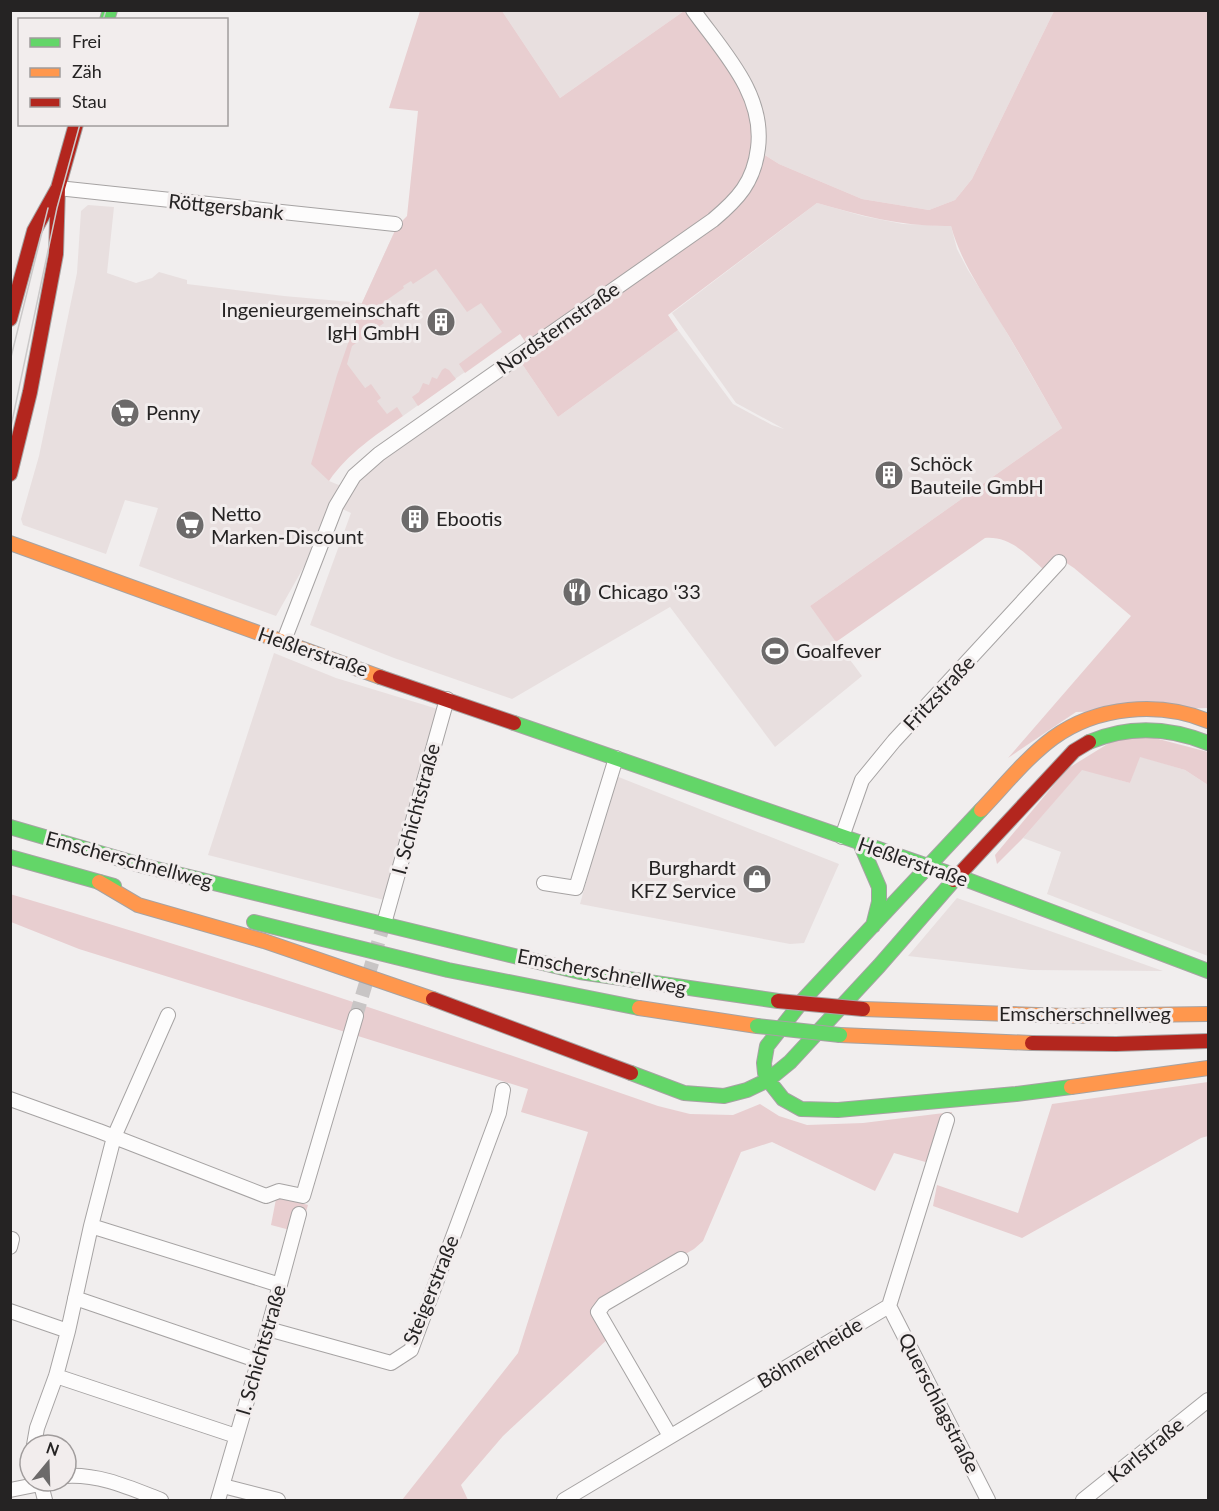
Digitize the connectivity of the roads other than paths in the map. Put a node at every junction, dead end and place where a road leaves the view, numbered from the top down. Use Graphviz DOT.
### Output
graph roads {
  1 [pos="693,10"];
  2 [pos="75,126"];
  3 [pos="58,188"];
  4 [pos="395,225"];
  5 [pos="10,319"];
  6 [pos="10,474"];
  7 [pos="10,543"];
  8 [pos="1059,562"];
  9 [pos="284,643"];
  10 [pos="447,699"];
  11 [pos="1209,721"];
  12 [pos="1209,743"];
  13 [pos="616,758"];
  14 [pos="10,827"];
  15 [pos="842,837"];
  16 [pos="860,843"];
  17 [pos="10,857"];
  18 [pos="927,867"];
  19 [pos="957,876"];
  20 [pos="99,882"];
  21 [pos="544,883"];
  22 [pos="191,906"];
  23 [pos="237,917"];
  24 [pos="385,920"];
  25 [pos="873,927"];
  26 [pos="1209,971"];
  27 [pos="1209,1001"];
  28 [pos="1209,1014"];
  29 [pos="168,1015"];
  30 [pos="356,1016"];
  31 [pos="1066,1016"];
  32 [pos="1209,1041"];
  33 [pos="1209,1068"];
  34 [pos="768,1080"];
  35 [pos="503,1090"];
  36 [pos="10,1099"];
  37 [pos="947,1120"];
  38 [pos="114,1137"];
  39 [pos="298,1214"];
  40 [pos="91,1226"];
  41 [pos="681,1259"];
  42 [pos="280,1286"];
  43 [pos="75,1298"];
  44 [pos="889,1306"];
  45 [pos="10,1311"];
  46 [pos="268,1329"];
  47 [pos="68,1331"];
  48 [pos="259,1361"];
  49 [pos="56,1376"];
  50 [pos="1209,1400"];
  51 [pos="36,1433"];
  52 [pos="236,1436"];
  53 [pos="670,1436"];
  54 [pos="78,1475"];
  55 [pos="223,1486"];
  56 [pos="161,1500"];
  57 [pos="218,1500"];
  58 [pos="278,1500"];
  59 [pos="564,1500"];
  60 [pos="988,1500"];
  61 [pos="1083,1500"];
  1 -- 9 [label="street, Nordsternstraße"];
  2 -- 3 [label="main road"];
  3 -- 4 [label="street, Röttgersbank"];
  3 -- 5 [label="main road"];
  3 -- 6 [label="main road"];
  7 -- 9 [label="main road, Heßlerstraße"];
  8 -- 15 [label="street, Fritzstraße"];
  9 -- 10 [label="main road, Heßlerstraße"];
  10 -- 13 [label="main road, Heßlerstraße"];
  10 -- 24 [label="street, I. Schichtstraße"];
  11 -- 18 [label="main road"];
  12 -- 19 [label="main road"];
  13 -- 15 [label="main road, Heßlerstraße"];
  13 -- 21 [label="street"];
  14 -- 31 [label="main road, Emscherschnellweg, bridge"];
  15 -- 16 [label="main road, Heßlerstraße"];
  16 -- 18 [label="main road, Heßlerstraße"];
  16 -- 25 [label="main road"];
  17 -- 20 [label="main road, Emscherschnellweg"];
  18 -- 19 [label="main road, Heßlerstraße"];
  18 -- 25 [label="main road"];
  19 -- 26 [label="main road, Heßlerstraße"];
  19 -- 34 [label="main road"];
  20 -- 22 [label="main road, Emscherschnellweg"];
  20 -- 34 [label="main road"];
  23 -- 32 [label="main road, Emscherschnellweg, bridge"];
  25 -- 34 [label="main road"];
  27 -- 31 [label="main road"];
  28 -- 31 [label="main road, Emscherschnellweg"];
  29 -- 38 [label="street"];
  30 -- 38 [label="street"];
  33 -- 34 [label="main road"];
  35 -- 46 [label="street, Steigerstraße"];
  36 -- 38 [label="street"];
  37 -- 44 [label="street"];
  38 -- 40 [label="street"];
  39 -- 42 [label="street, I. Schichtstraße"];
  40 -- 42 [label="street"];
  40 -- 43 [label="street"];
  41 -- 53 [label="street"];
  42 -- 46 [label="street, I. Schichtstraße"];
  43 -- 47 [label="street"];
  43 -- 48 [label="street"];
  44 -- 53 [label="street, Böhmerheide"];
  44 -- 60 [label="street, Querschlagstraße"];
  45 -- 47 [label="street"];
  46 -- 48 [label="street, I. Schichtstraße"];
  47 -- 49 [label="street"];
  48 -- 52 [label="street, I. Schichtstraße"];
  49 -- 51 [label="street"];
  49 -- 52 [label="street"];
  50 -- 61 [label="street, Karlstraße"];
  52 -- 55 [label="street, I. Schichtstraße"];
  53 -- 59 [label="street, Böhmerheide"];
  54 -- 56 [label="street"];
  55 -- 57 [label="street, I. Schichtstraße"];
  55 -- 58 [label="street"];
}
